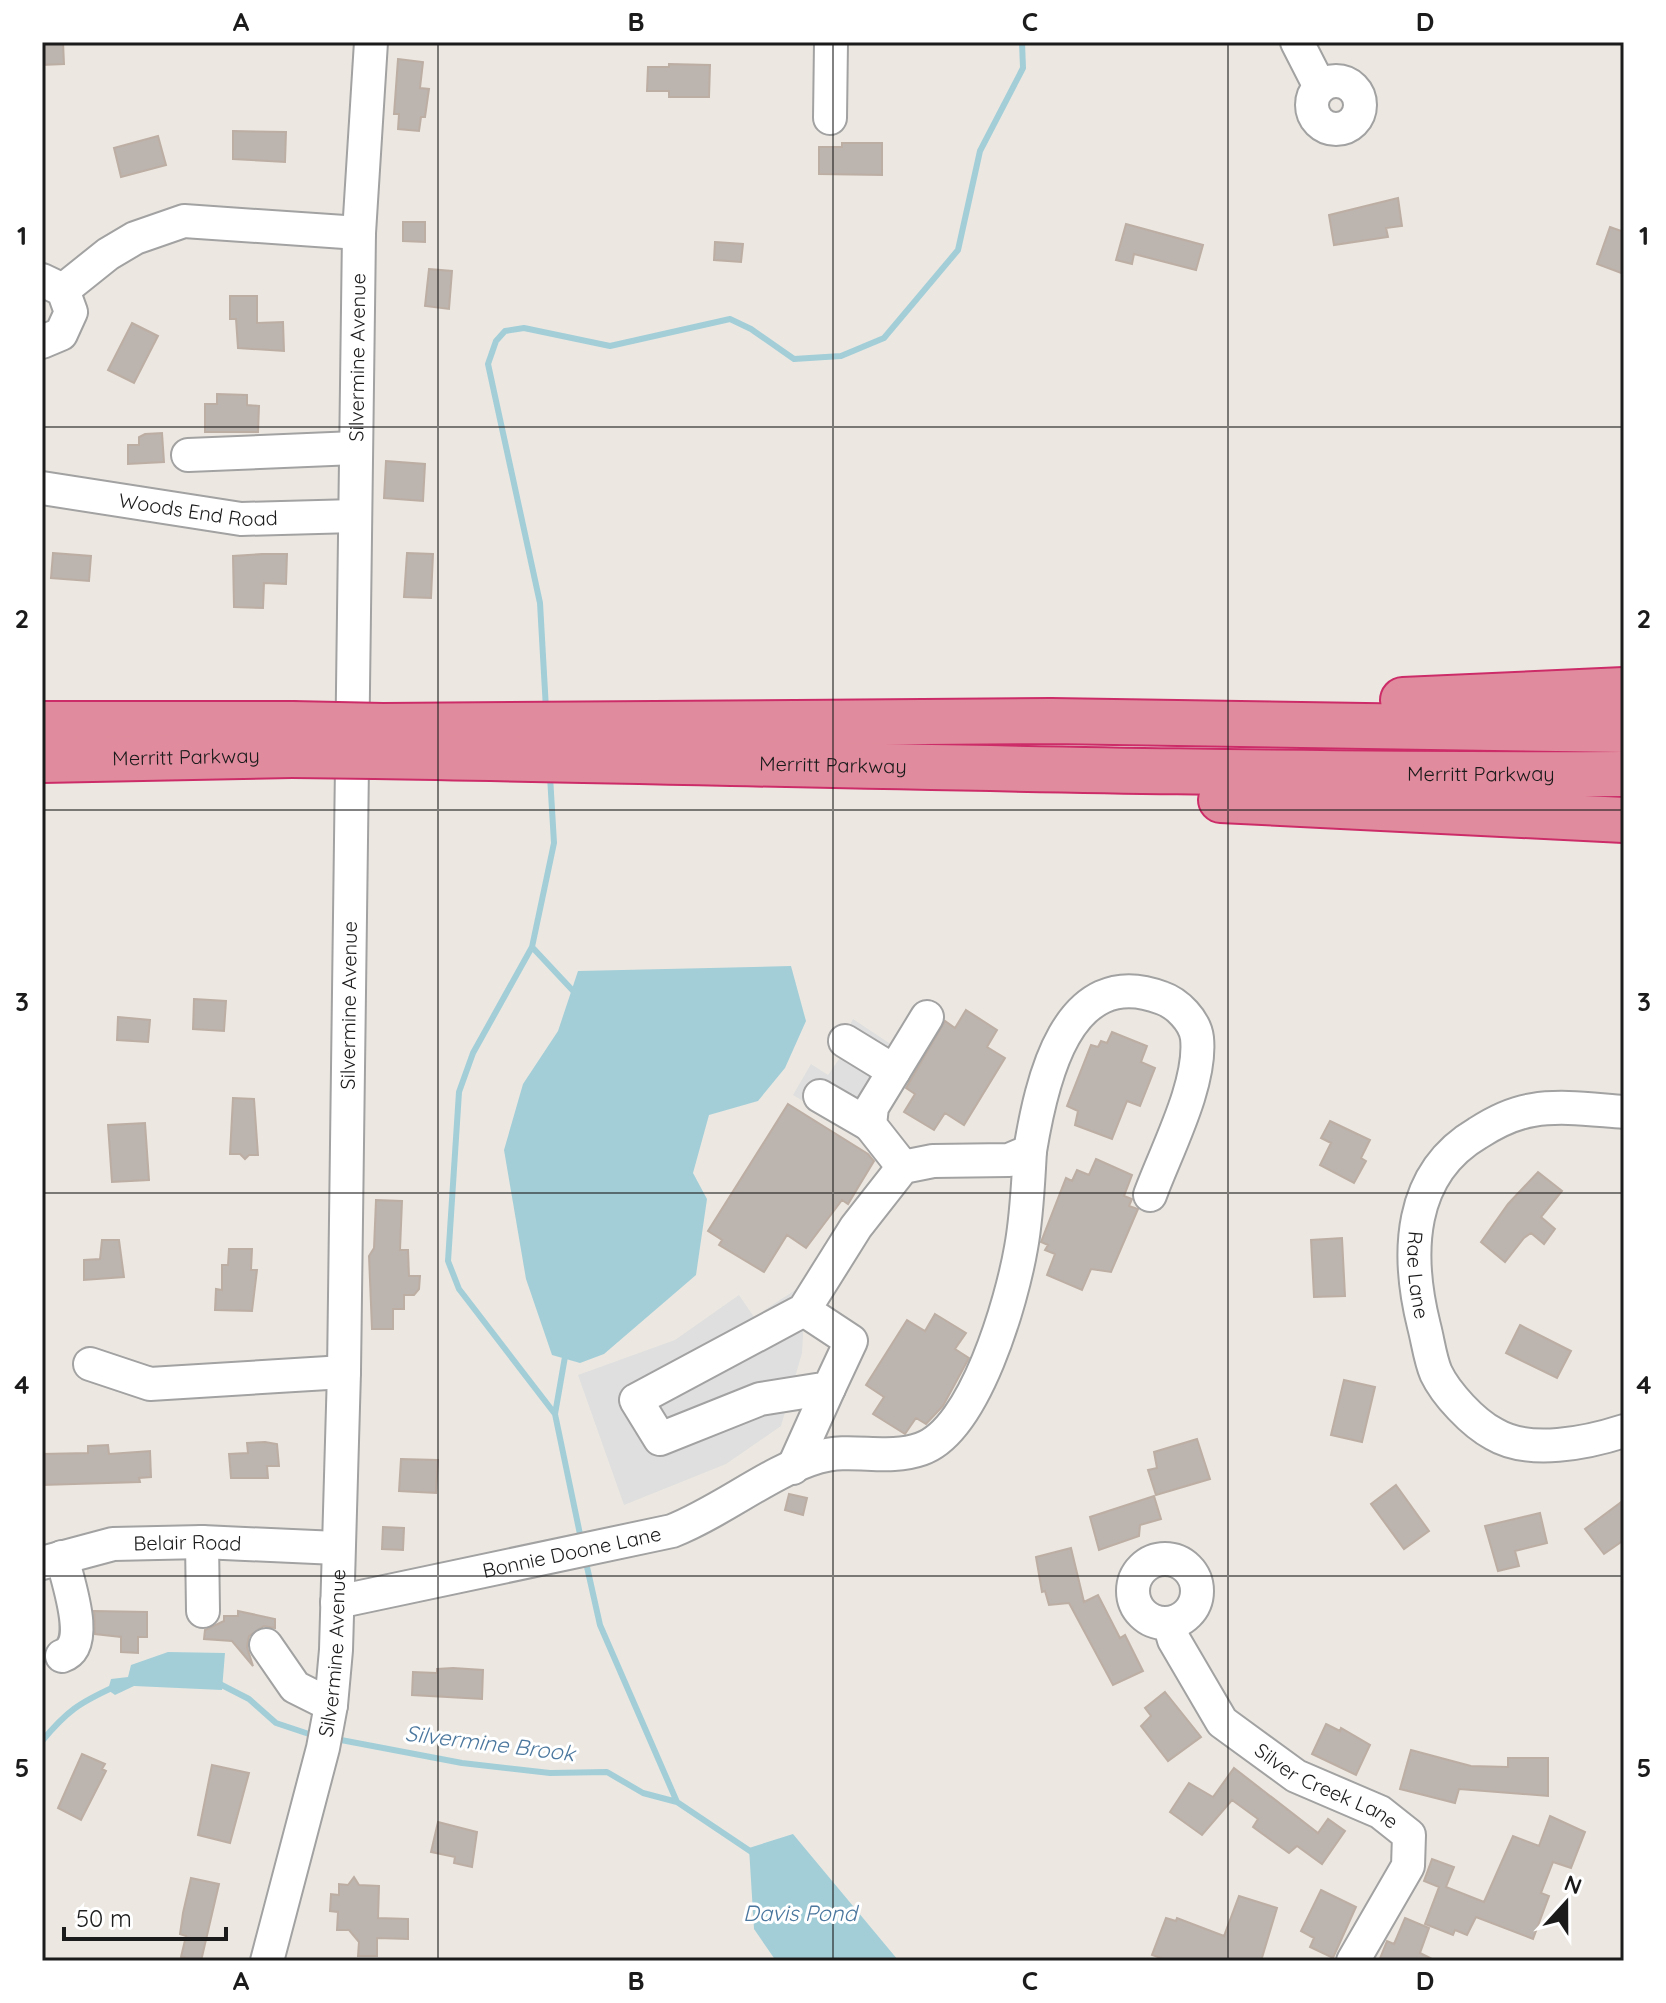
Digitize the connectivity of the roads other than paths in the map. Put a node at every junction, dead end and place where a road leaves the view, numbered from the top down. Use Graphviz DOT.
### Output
graph roads {
  1 [pos="371,42"];
  2 [pos="831,42"];
  3 [pos="1297,42"];
  4 [pos="1320,87"];
  5 [pos="830,118"];
  6 [pos="359,233"];
  7 [pos="53,285"];
  8 [pos="42,342"];
  9 [pos="355,448"];
  10 [pos="188,455"];
  11 [pos="42,488"];
  12 [pos="355,516"];
  13 [pos="1624,690"];
  14 [pos="1051,721"];
  15 [pos="42,724"];
  16 [pos="1624,730"];
  17 [pos="292,740"];
  18 [pos="628,742"];
  19 [pos="42,760"];
  20 [pos="856,764"];
  21 [pos="1624,774"];
  22 [pos="1624,820"];
  23 [pos="927,1017"];
  24 [pos="845,1041"];
  25 [pos="894,1071"];
  26 [pos="820,1096"];
  27 [pos="1624,1112"];
  28 [pos="870,1125"];
  29 [pos="1030,1151"];
  30 [pos="903,1167"];
  31 [pos="1150,1195"];
  32 [pos="804,1310"];
  33 [pos="90,1364"];
  34 [pos="344,1372"];
  35 [pos="829,1388"];
  36 [pos="1624,1431"];
  37 [pos="793,1468"];
  38 [pos="202,1542"];
  39 [pos="337,1548"];
  40 [pos="52,1560"];
  41 [pos="337,1602"];
  42 [pos="203,1611"];
  43 [pos="1169,1623"];
  44 [pos="266,1645"];
  45 [pos="62,1656"];
  46 [pos="331,1705"];
  47 [pos="267,1961"];
  48 [pos="1353,1961"];
  1 -- 6 [label="street, Silvermine Avenue"];
  2 -- 5 [label="street"];
  3 -- 4 [label="street"];
  6 -- 7 [label="street"];
  6 -- 9 [label="street, Silvermine Avenue"];
  7 -- 8 [label="street"];
  9 -- 10 [label="street"];
  9 -- 12 [label="street, Silvermine Avenue"];
  11 -- 12 [label="street, Woods End Road"];
  12 -- 34 [label="street, Silvermine Avenue"];
  13 -- 14 [label="highway"];
  14 -- 16 [label="highway, Merritt Parkway"];
  14 -- 18 [label="highway, Merritt Parkway"];
  15 -- 17 [label="highway, Merritt Parkway"];
  17 -- 18 [label="highway, Merritt Parkway, bridge"];
  17 -- 19 [label="highway, Merritt Parkway"];
  18 -- 20 [label="highway, Merritt Parkway"];
  20 -- 21 [label="highway, Merritt Parkway"];
  20 -- 22 [label="highway"];
  23 -- 25 [label="street"];
  24 -- 25 [label="street"];
  25 -- 28 [label="street"];
  26 -- 28 [label="street"];
  27 -- 36 [label="street, Rae Lane"];
  28 -- 30 [label="street"];
  29 -- 30 [label="street"];
  29 -- 31 [label="street, Bonnie Doone Lane"];
  29 -- 37 [label="street, Bonnie Doone Lane"];
  30 -- 32 [label="street"];
  32 -- 35 [label="street"];
  32 -- 35 [label="street"];
  33 -- 34 [label="street"];
  34 -- 39 [label="street, Silvermine Avenue"];
  35 -- 37 [label="street"];
  37 -- 41 [label="street, Bonnie Doone Lane"];
  38 -- 39 [label="street, Belair Road"];
  38 -- 40 [label="street, Belair Road"];
  38 -- 42 [label="street"];
  39 -- 41 [label="street, Silvermine Avenue"];
  40 -- 45 [label="street"];
  41 -- 46 [label="street, Silvermine Avenue"];
  43 -- 48 [label="street, Silver Creek Lane"];
  44 -- 46 [label="street"];
  46 -- 47 [label="street, Silvermine Avenue"];
}
